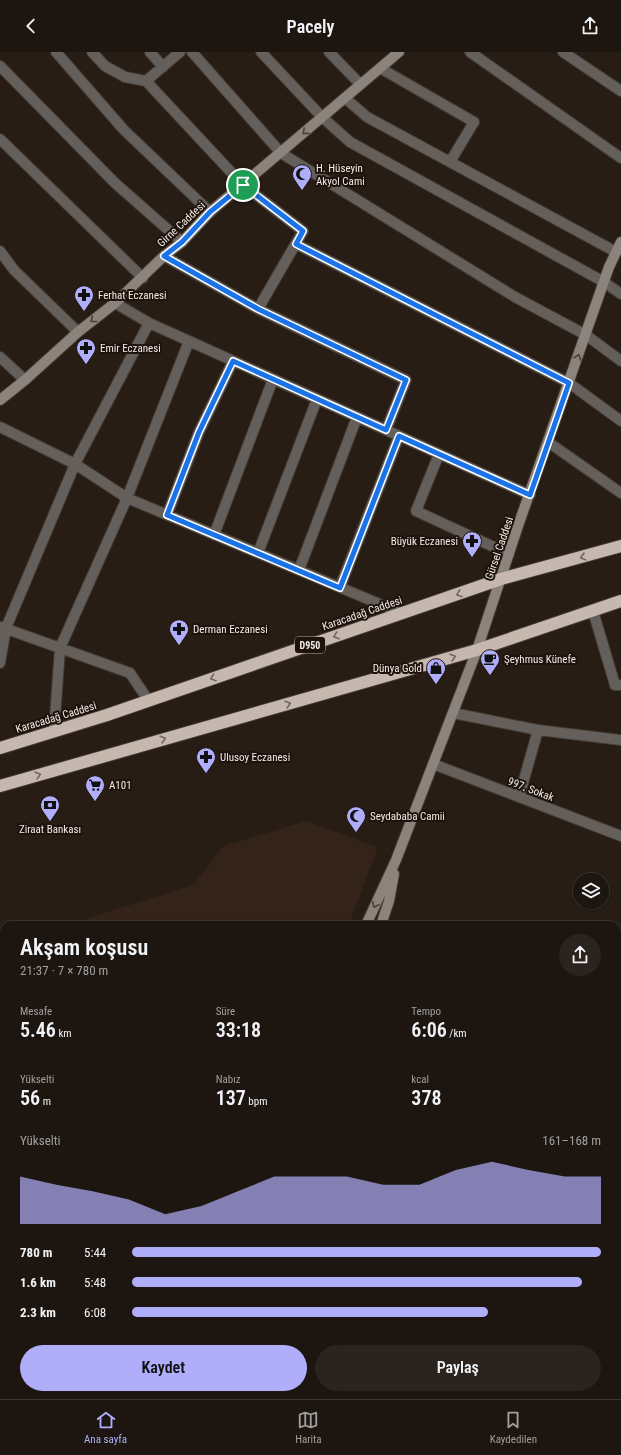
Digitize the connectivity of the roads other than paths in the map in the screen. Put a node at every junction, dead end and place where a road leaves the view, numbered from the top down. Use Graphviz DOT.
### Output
graph roads {
  1 [pos="56,52"];
  2 [pos="92,52"];
  3 [pos="150,52"];
  4 [pos="180,52"];
  5 [pos="192,52"];
  6 [pos="261,52"];
  7 [pos="329,52"];
  8 [pos="399,52"];
  9 [pos="470,52"];
  10 [pos="563,52"];
  11 [pos="0,66"];
  12 [pos="163,67"];
  13 [pos="380,68"];
  14 [pos="146,81"];
  15 [pos="360,84"];
  16 [pos="621,91"];
  17 [pos="345,98"];
  18 [pos="322,117"];
  19 [pos="0,139"];
  20 [pos="281,153"];
  21 [pos="621,158"];
  22 [pos="450,162"];
  23 [pos="243,185"];
  24 [pos="210,212"];
  25 [pos="182,242"];
  26 [pos="621,242"];
  27 [pos="296,244"];
  28 [pos="0,251"];
  29 [pos="616,252"];
  30 [pos="164,256"];
  31 [pos="143,278"];
  32 [pos="604,282"];
  33 [pos="621,294"];
  34 [pos="115,303"];
  35 [pos="258,309"];
  36 [pos="149,323"];
  37 [pos="78,332"];
  38 [pos="586,335"];
  39 [pos="189,341"];
  40 [pos="0,357"];
  41 [pos="233,361"];
  42 [pos="621,361"];
  43 [pos="274,379"];
  44 [pos="25,380"];
  45 [pos="569,383"];
  46 [pos="317,399"];
  47 [pos="0,400"];
  48 [pos="357,417"];
  49 [pos="621,421"];
  50 [pos="0,428"];
  51 [pos="386,430"];
  52 [pos="399,436"];
  53 [pos="548,442"];
  54 [pos="439,454"];
  55 [pos="75,464"];
  56 [pos="621,493"];
  57 [pos="530,495"];
  58 [pos="127,498"];
  59 [pos="167,515"];
  60 [pos="214,535"];
  61 [pos="621,546"];
  62 [pos="258,553"];
  63 [pos="509,554"];
  64 [pos="299,570"];
  65 [pos="501,579"];
  66 [pos="340,588"];
  67 [pos="621,601"];
  68 [pos="593,611"];
  69 [pos="401,613"];
  70 [pos="3,627"];
  71 [pos="60,648"];
  72 [pos="477,650"];
  73 [pos="0,662"];
  74 [pos="621,685"];
  75 [pos="148,700"];
  76 [pos="453,713"];
  77 [pos="538,730"];
  78 [pos="54,731"];
  79 [pos="621,740"];
  80 [pos="0,748"];
  81 [pos="433,764"];
  82 [pos="0,786"];
  83 [pos="519,797"];
  84 [pos="621,836"];
  85 [pos="396,860"];
  86 [pos="368,921"];
  87 [pos="383,921"];
  1 -- 24 [label="street"];
  2 -- 14 [label="street"];
  3 -- 12 [label="street"];
  4 -- 12 [label="street"];
  5 -- 20 [label="street"];
  6 -- 18 [label="street"];
  7 -- 15 [label="street"];
  8 -- 13 [label="main road, Girne Caddesi"];
  9 -- 21 [label="street"];
  10 -- 16 [label="street"];
  11 -- 25 [label="street"];
  12 -- 14 [label="street"];
  13 -- 15 [label="main road, Girne Caddesi"];
  13 -- 22 [label="street"];
  14 -- 23 [label="street"];
  15 -- 17 [label="main road, Girne Caddesi"];
  17 -- 18 [label="main road, Girne Caddesi"];
  17 -- 22 [label="street"];
  18 -- 20 [label="main road, Girne Caddesi, one-way"];
  18 -- 32 [label="street"];
  19 -- 31 [label="street"];
  20 -- 23 [label="main road, Girne Caddesi"];
  20 -- 38 [label="street"];
  22 -- 29 [label="street"];
  23 -- 24 [label="main road, Girne Caddesi"];
  23 -- 27 [label="street"];
  24 -- 25 [label="main road, Girne Caddesi"];
  25 -- 30 [label="main road, Girne Caddesi"];
  26 -- 29 [label="main road, Gürsel Caddesi"];
  27 -- 35 [label="street"];
  27 -- 45 [label="street"];
  28 -- 37 [label="street"];
  29 -- 32 [label="main road, Gürsel Caddesi"];
  30 -- 31 [label="main road, Girne Caddesi"];
  30 -- 35 [label="street"];
  31 -- 34 [label="main road, Girne Caddesi"];
  32 -- 33 [label="street"];
  32 -- 38 [label="main road, Gürsel Caddesi"];
  34 -- 36 [label="street"];
  34 -- 37 [label="main road, Girne Caddesi, one-way"];
  35 -- 51 [label="street"];
  36 -- 39 [label="street"];
  36 -- 55 [label="street"];
  37 -- 44 [label="main road, Girne Caddesi"];
  38 -- 42 [label="street"];
  45 -- 38 [label="main road, Gürsel Caddesi, one-way"];
  39 -- 41 [label="street"];
  39 -- 58 [label="street"];
  40 -- 44 [label="street"];
  41 -- 43 [label="street"];
  41 -- 59 [label="street"];
  43 -- 46 [label="street"];
  43 -- 60 [label="street"];
  44 -- 47 [label="main road, Girne Caddesi"];
  45 -- 49 [label="street"];
  45 -- 53 [label="main road, Gürsel Caddesi"];
  46 -- 48 [label="street"];
  46 -- 62 [label="street"];
  48 -- 51 [label="street"];
  48 -- 64 [label="street"];
  50 -- 55 [label="street"];
  51 -- 52 [label="street"];
  52 -- 54 [label="street"];
  52 -- 66 [label="street"];
  53 -- 56 [label="street"];
  53 -- 57 [label="main road, Gürsel Caddesi"];
  54 -- 57 [label="street"];
  54 -- 63 [label="street"];
  55 -- 58 [label="street"];
  55 -- 70 [label="street"];
  57 -- 63 [label="main road, Gürsel Caddesi"];
  58 -- 59 [label="street"];
  58 -- 71 [label="street"];
  59 -- 60 [label="street"];
  60 -- 62 [label="street"];
  61 -- 65 [label="highway, Karacadağ Caddesi / D950, one-way"];
  62 -- 64 [label="street"];
  63 -- 65 [label="main road, Gürsel Caddesi"];
  64 -- 66 [label="street"];
  65 -- 69 [label="highway, Karacadağ Caddesi / D950, one-way"];
  65 -- 72 [label="main road, Gürsel Caddesi"];
  66 -- 69 [label="street"];
  67 -- 68 [label="highway"];
  68 -- 72 [label="highway"];
  68 -- 74 [label="street"];
  69 -- 75 [label="highway, Karacadağ Caddesi / D950, one-way"];
  70 -- 71 [label="street"];
  70 -- 73 [label="street"];
  71 -- 75 [label="street"];
  71 -- 78 [label="street"];
  72 -- 76 [label="main road, Gürsel Caddesi"];
  82 -- 72 [label="highway, one-way"];
  75 -- 78 [label="highway, Karacadağ Caddesi / D950"];
  76 -- 77 [label="street"];
  76 -- 81 [label="main road, Gürsel Caddesi"];
  77 -- 79 [label="street"];
  77 -- 83 [label="street"];
  78 -- 80 [label="highway, Karacadağ Caddesi / D950"];
  81 -- 83 [label="street, 997. Sokak"];
  81 -- 85 [label="main road, Gürsel Caddesi"];
  83 -- 84 [label="street, 997. Sokak"];
  85 -- 86 [label="main road, one-way"];
  85 -- 87 [label="main road"];
}
